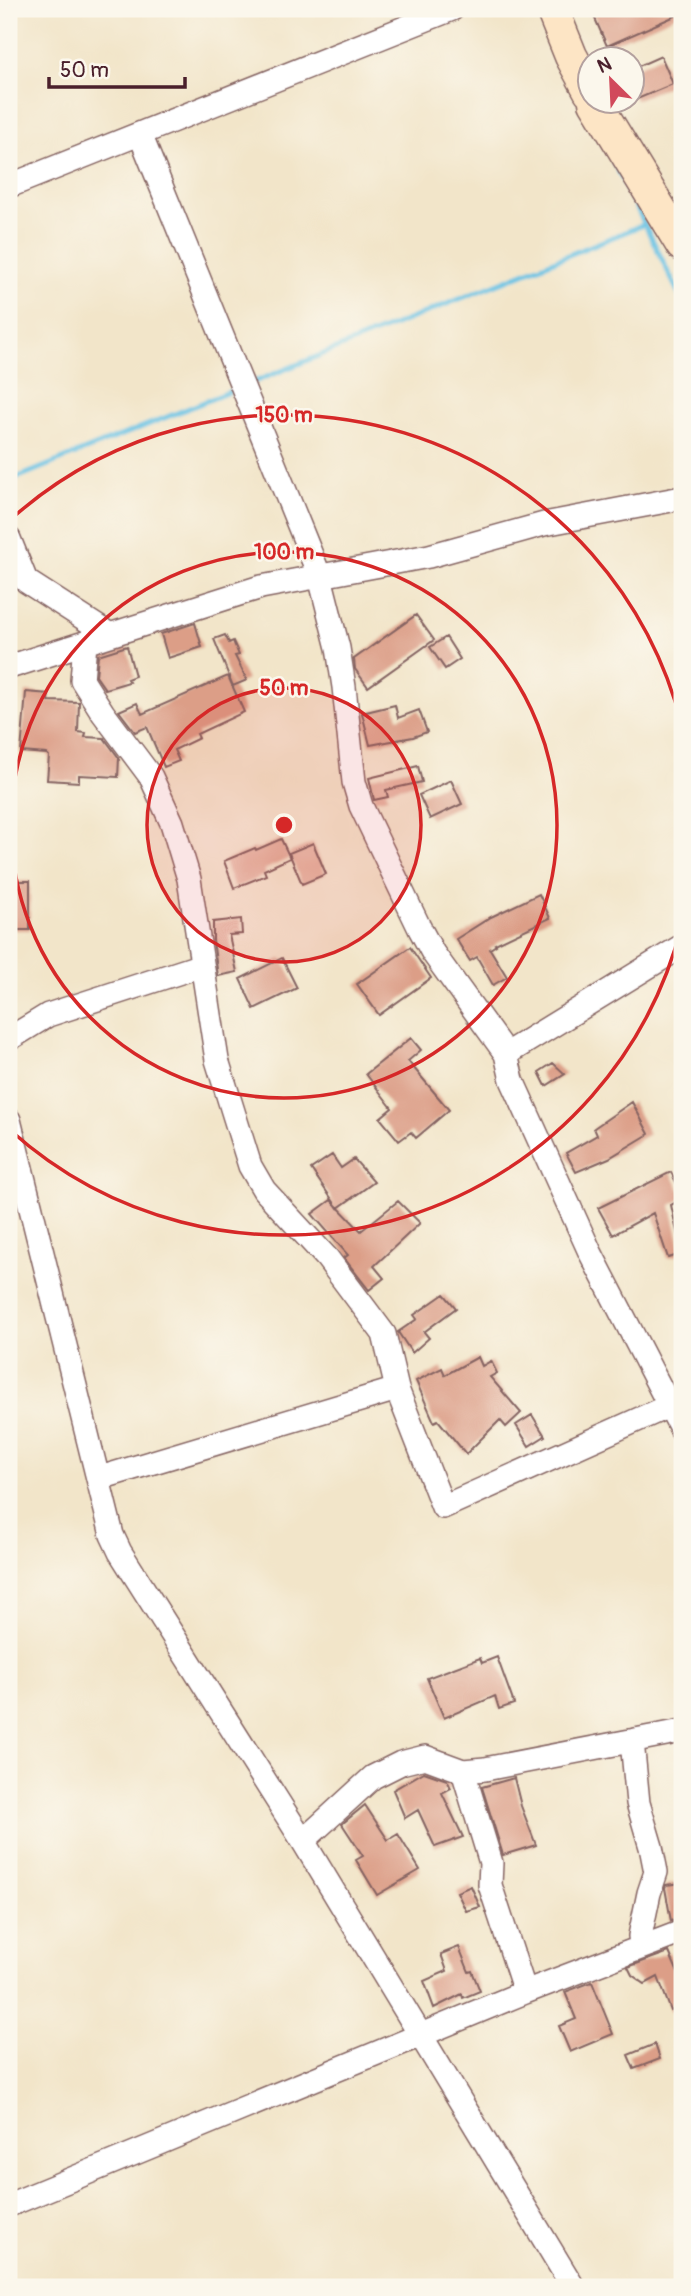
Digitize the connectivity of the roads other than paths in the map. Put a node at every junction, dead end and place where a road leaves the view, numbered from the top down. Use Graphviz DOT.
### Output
graph roads {
  1 [pos="452,9"];
  2 [pos="552,9"];
  3 [pos="576,66"];
  4 [pos="604,116"];
  5 [pos="140,134"];
  6 [pos="9,186"];
  7 [pos="682,245"];
  8 [pos="682,498"];
  9 [pos="9,539"];
  10 [pos="320,578"];
  11 [pos="17,587"];
  12 [pos="110,635"];
  13 [pos="85,643"];
  14 [pos="9,667"];
  15 [pos="682,946"];
  16 [pos="202,965"];
  17 [pos="9,1039"];
  18 [pos="506,1054"];
  19 [pos="9,1121"];
  20 [pos="397,1389"];
  21 [pos="676,1404"];
  22 [pos="682,1430"];
  23 [pos="100,1478"];
  24 [pos="682,1731"];
  25 [pos="632,1741"];
  26 [pos="463,1771"];
  27 [pos="303,1841"];
  28 [pos="682,1932"];
  29 [pos="641,1946"];
  30 [pos="525,1992"];
  31 [pos="419,2035"];
  32 [pos="9,2205"];
  33 [pos="573,2287"];
  1 -- 5 [label="street"];
  2 -- 3 [label="main road"];
  4 -- 7 [label="main road"];
  5 -- 6 [label="street"];
  5 -- 10 [label="street"];
  8 -- 10 [label="street"];
  9 -- 11 [label="street"];
  10 -- 12 [label="street"];
  10 -- 18 [label="street"];
  11 -- 12 [label="street"];
  12 -- 13 [label="street"];
  13 -- 14 [label="street"];
  13 -- 16 [label="street"];
  15 -- 18 [label="street"];
  16 -- 17 [label="street"];
  16 -- 20 [label="street"];
  18 -- 21 [label="street"];
  19 -- 23 [label="street"];
  20 -- 21 [label="street"];
  20 -- 23 [label="street"];
  21 -- 22 [label="street"];
  23 -- 27 [label="street"];
  24 -- 25 [label="street"];
  25 -- 26 [label="street"];
  25 -- 29 [label="street"];
  26 -- 27 [label="street"];
  26 -- 30 [label="street"];
  27 -- 31 [label="street"];
  28 -- 29 [label="street"];
  29 -- 30 [label="street"];
  30 -- 31 [label="street"];
  31 -- 32 [label="street"];
  31 -- 33 [label="street"];
}
